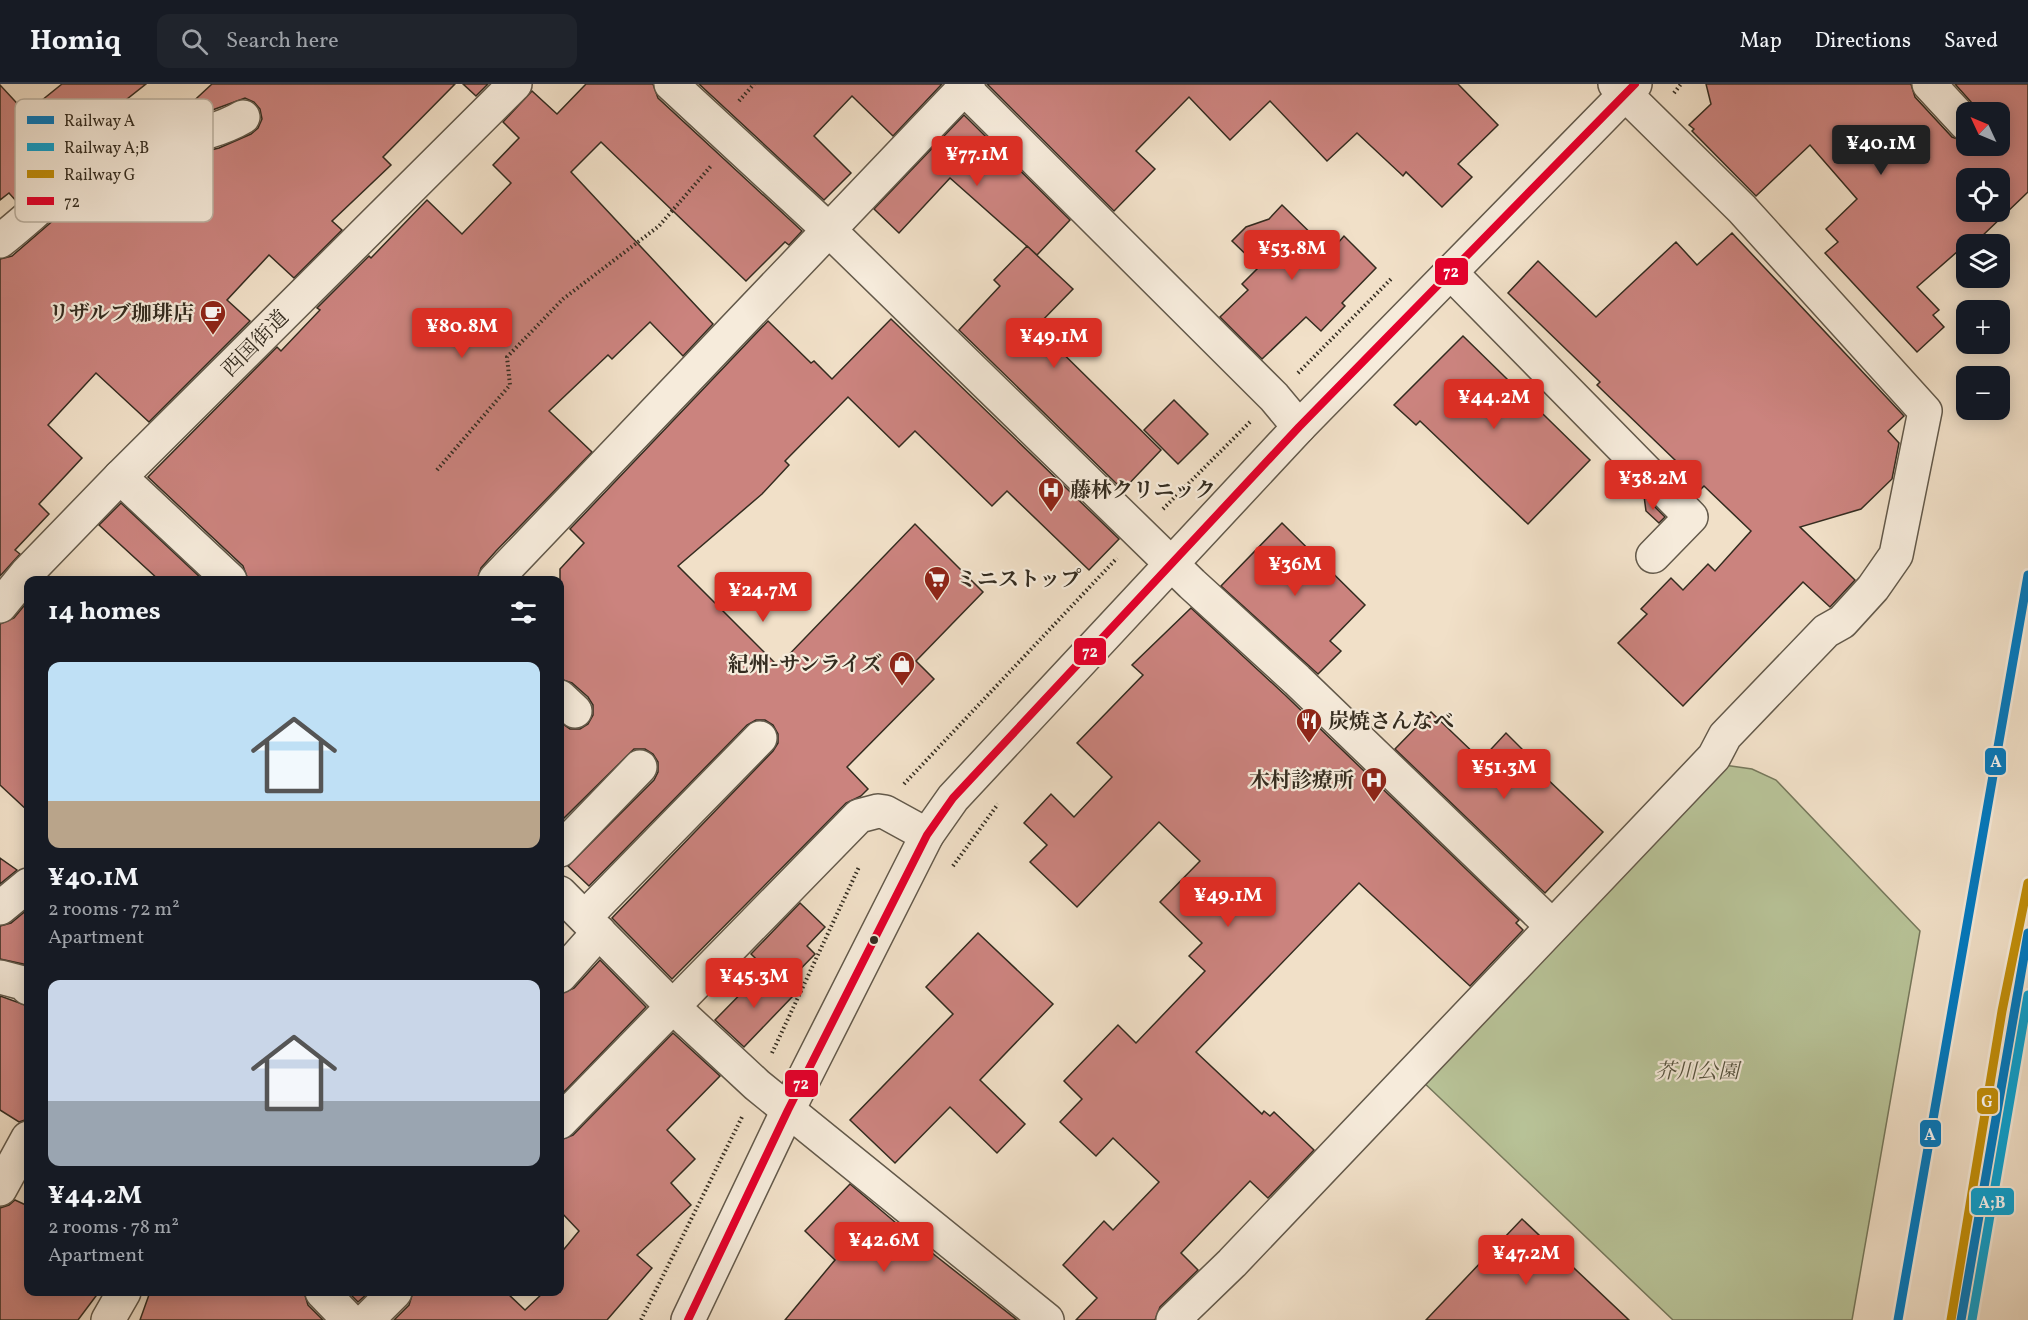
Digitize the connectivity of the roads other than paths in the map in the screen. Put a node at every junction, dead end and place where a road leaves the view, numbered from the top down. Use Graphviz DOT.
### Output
graph roads {
  1 [pos="515,84"];
  2 [pos="671,84"];
  3 [pos="1929,84"];
  4 [pos="966,86"];
  5 [pos="1625,87"];
  6 [pos="1956,113"];
  7 [pos="243,117"];
  8 [pos="213,131"];
  9 [pos="24,222"];
  10 [pos="830,231"];
  11 [pos="0,242"];
  12 [pos="1450,272"];
  13 [pos="1299,428"];
  14 [pos="120,477"];
  15 [pos="1653,556"];
  16 [pos="1171,563"];
  17 [pos="25,576"];
  18 [pos="226,576"];
  19 [pos="499,576"];
  20 [pos="24,577"];
  21 [pos="0,606"];
  22 [pos="760,738"];
  23 [pos="640,767"];
  24 [pos="927,835"];
  25 [pos="564,846"];
  26 [pos="24,888"];
  27 [pos="564,897"];
  28 [pos="0,908"];
  29 [pos="592,925"];
  30 [pos="1552,926"];
  31 [pos="564,970"];
  32 [pos="0,977"];
  33 [pos="24,984"];
  34 [pos="672,1006"];
  35 [pos="788,1110"];
  36 [pos="564,1118"];
  37 [pos="24,1145"];
  38 [pos="0,1189"];
  39 [pos="122,1296"];
  40 [pos="326,1296"];
  41 [pos="391,1296"];
  42 [pos="108,1320"];
  43 [pos="350,1320"];
  44 [pos="367,1320"];
  45 [pos="687,1320"];
  46 [pos="1047,1320"];
  47 [pos="1173,1320"];
  1 -- 14 [label="street, 西国街道"];
  2 -- 10 [label="street"];
  3 -- 6 [label="street"];
  4 -- 10 [label="street"];
  4 -- 13 [label="street"];
  5 -- 12 [label="street"];
  5 -- 30 [label="street"];
  7 -- 8 [label="street"];
  9 -- 11 [label="street"];
  10 -- 16 [label="street"];
  10 -- 19 [label="street"];
  12 -- 13 [label="street"];
  12 -- 15 [label="street"];
  13 -- 16 [label="street"];
  14 -- 17 [label="street, 西国街道"];
  14 -- 18 [label="street"];
  16 -- 24 [label="street"];
  16 -- 30 [label="street"];
  20 -- 21 [label="street, 西国街道"];
  22 -- 29 [label="street"];
  23 -- 25 [label="street"];
  24 -- 34 [label="street"];
  24 -- 35 [label="street"];
  26 -- 28 [label="street"];
  27 -- 29 [label="street"];
  29 -- 31 [label="street"];
  29 -- 34 [label="street"];
  30 -- 47 [label="street"];
  32 -- 33 [label="street"];
  34 -- 35 [label="street"];
  34 -- 36 [label="street"];
  35 -- 45 [label="street"];
  35 -- 46 [label="street"];
  37 -- 38 [label="street"];
  39 -- 42 [label="street"];
  40 -- 43 [label="street"];
  41 -- 44 [label="street"];
}
